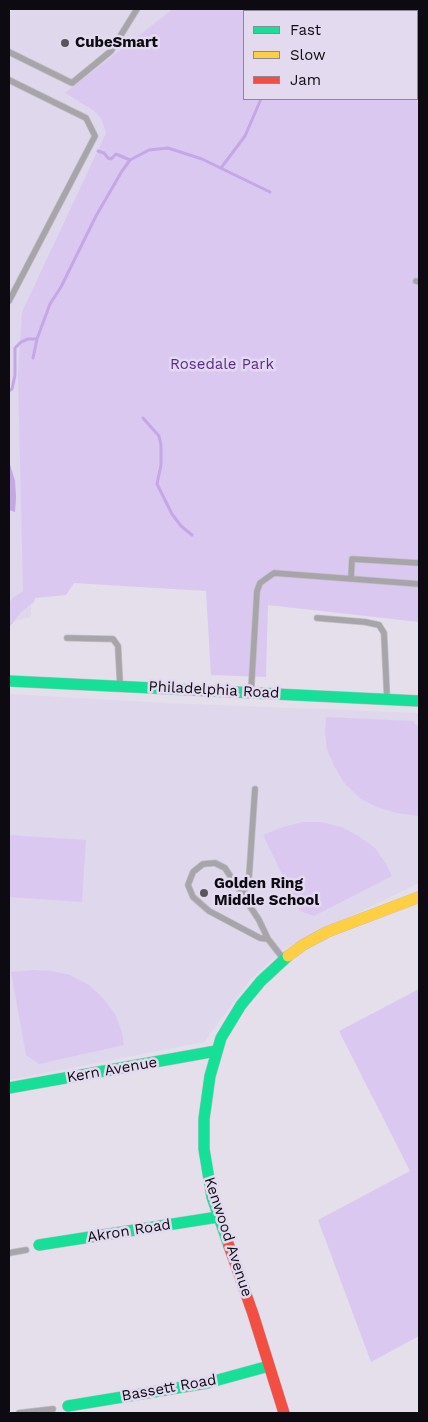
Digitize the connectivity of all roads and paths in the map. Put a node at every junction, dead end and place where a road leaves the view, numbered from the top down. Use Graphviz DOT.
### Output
graph roads {
  1 [pos="136,9"];
  2 [pos="9,52"];
  3 [pos="9,80"];
  4 [pos="9,301"];
  5 [pos="419,563"];
  6 [pos="351,579"];
  7 [pos="419,584"];
  8 [pos="316,618"];
  9 [pos="67,638"];
  10 [pos="9,681"];
  11 [pos="120,686"];
  12 [pos="251,692"];
  13 [pos="387,699"];
  14 [pos="419,701"];
  15 [pos="255,789"];
  16 [pos="243,896"];
  17 [pos="419,897"];
  18 [pos="268,939"];
  19 [pos="283,959"];
  20 [pos="216,1051"];
  21 [pos="9,1088"];
  22 [pos="218,1216"];
  23 [pos="39,1245"];
  24 [pos="26,1250"];
  25 [pos="9,1253"];
  26 [pos="269,1366"];
  27 [pos="68,1406"];
  28 [pos="54,1409"];
  29 [pos="19,1413"];
  30 [pos="284,1413"];
  1 -- 2 [label="lane"];
  3 -- 4 [label="lane"];
  5 -- 6 [label="lane"];
  6 -- 7 [label="lane"];
  6 -- 12 [label="lane"];
  8 -- 13 [label="lane"];
  9 -- 11 [label="lane"];
  10 -- 11 [label="street, Philadelphia Road"];
  11 -- 12 [label="street, Philadelphia Road"];
  12 -- 13 [label="street, Philadelphia Road"];
  13 -- 14 [label="street, Philadelphia Road"];
  15 -- 16 [label="lane"];
  16 -- 18 [label="lane"];
  16 -- 18 [label="lane"];
  17 -- 19 [label="street, Kenwood Avenue"];
  18 -- 19 [label="lane"];
  19 -- 20 [label="street, Kenwood Avenue"];
  20 -- 21 [label="street, Kern Avenue"];
  20 -- 22 [label="street, Kenwood Avenue"];
  22 -- 23 [label="street, Akron Road"];
  22 -- 26 [label="street, Kenwood Avenue"];
  24 -- 25 [label="lane"];
  26 -- 27 [label="street, Bassett Road"];
  26 -- 30 [label="street, Kenwood Avenue"];
  28 -- 29 [label="lane"];
}
